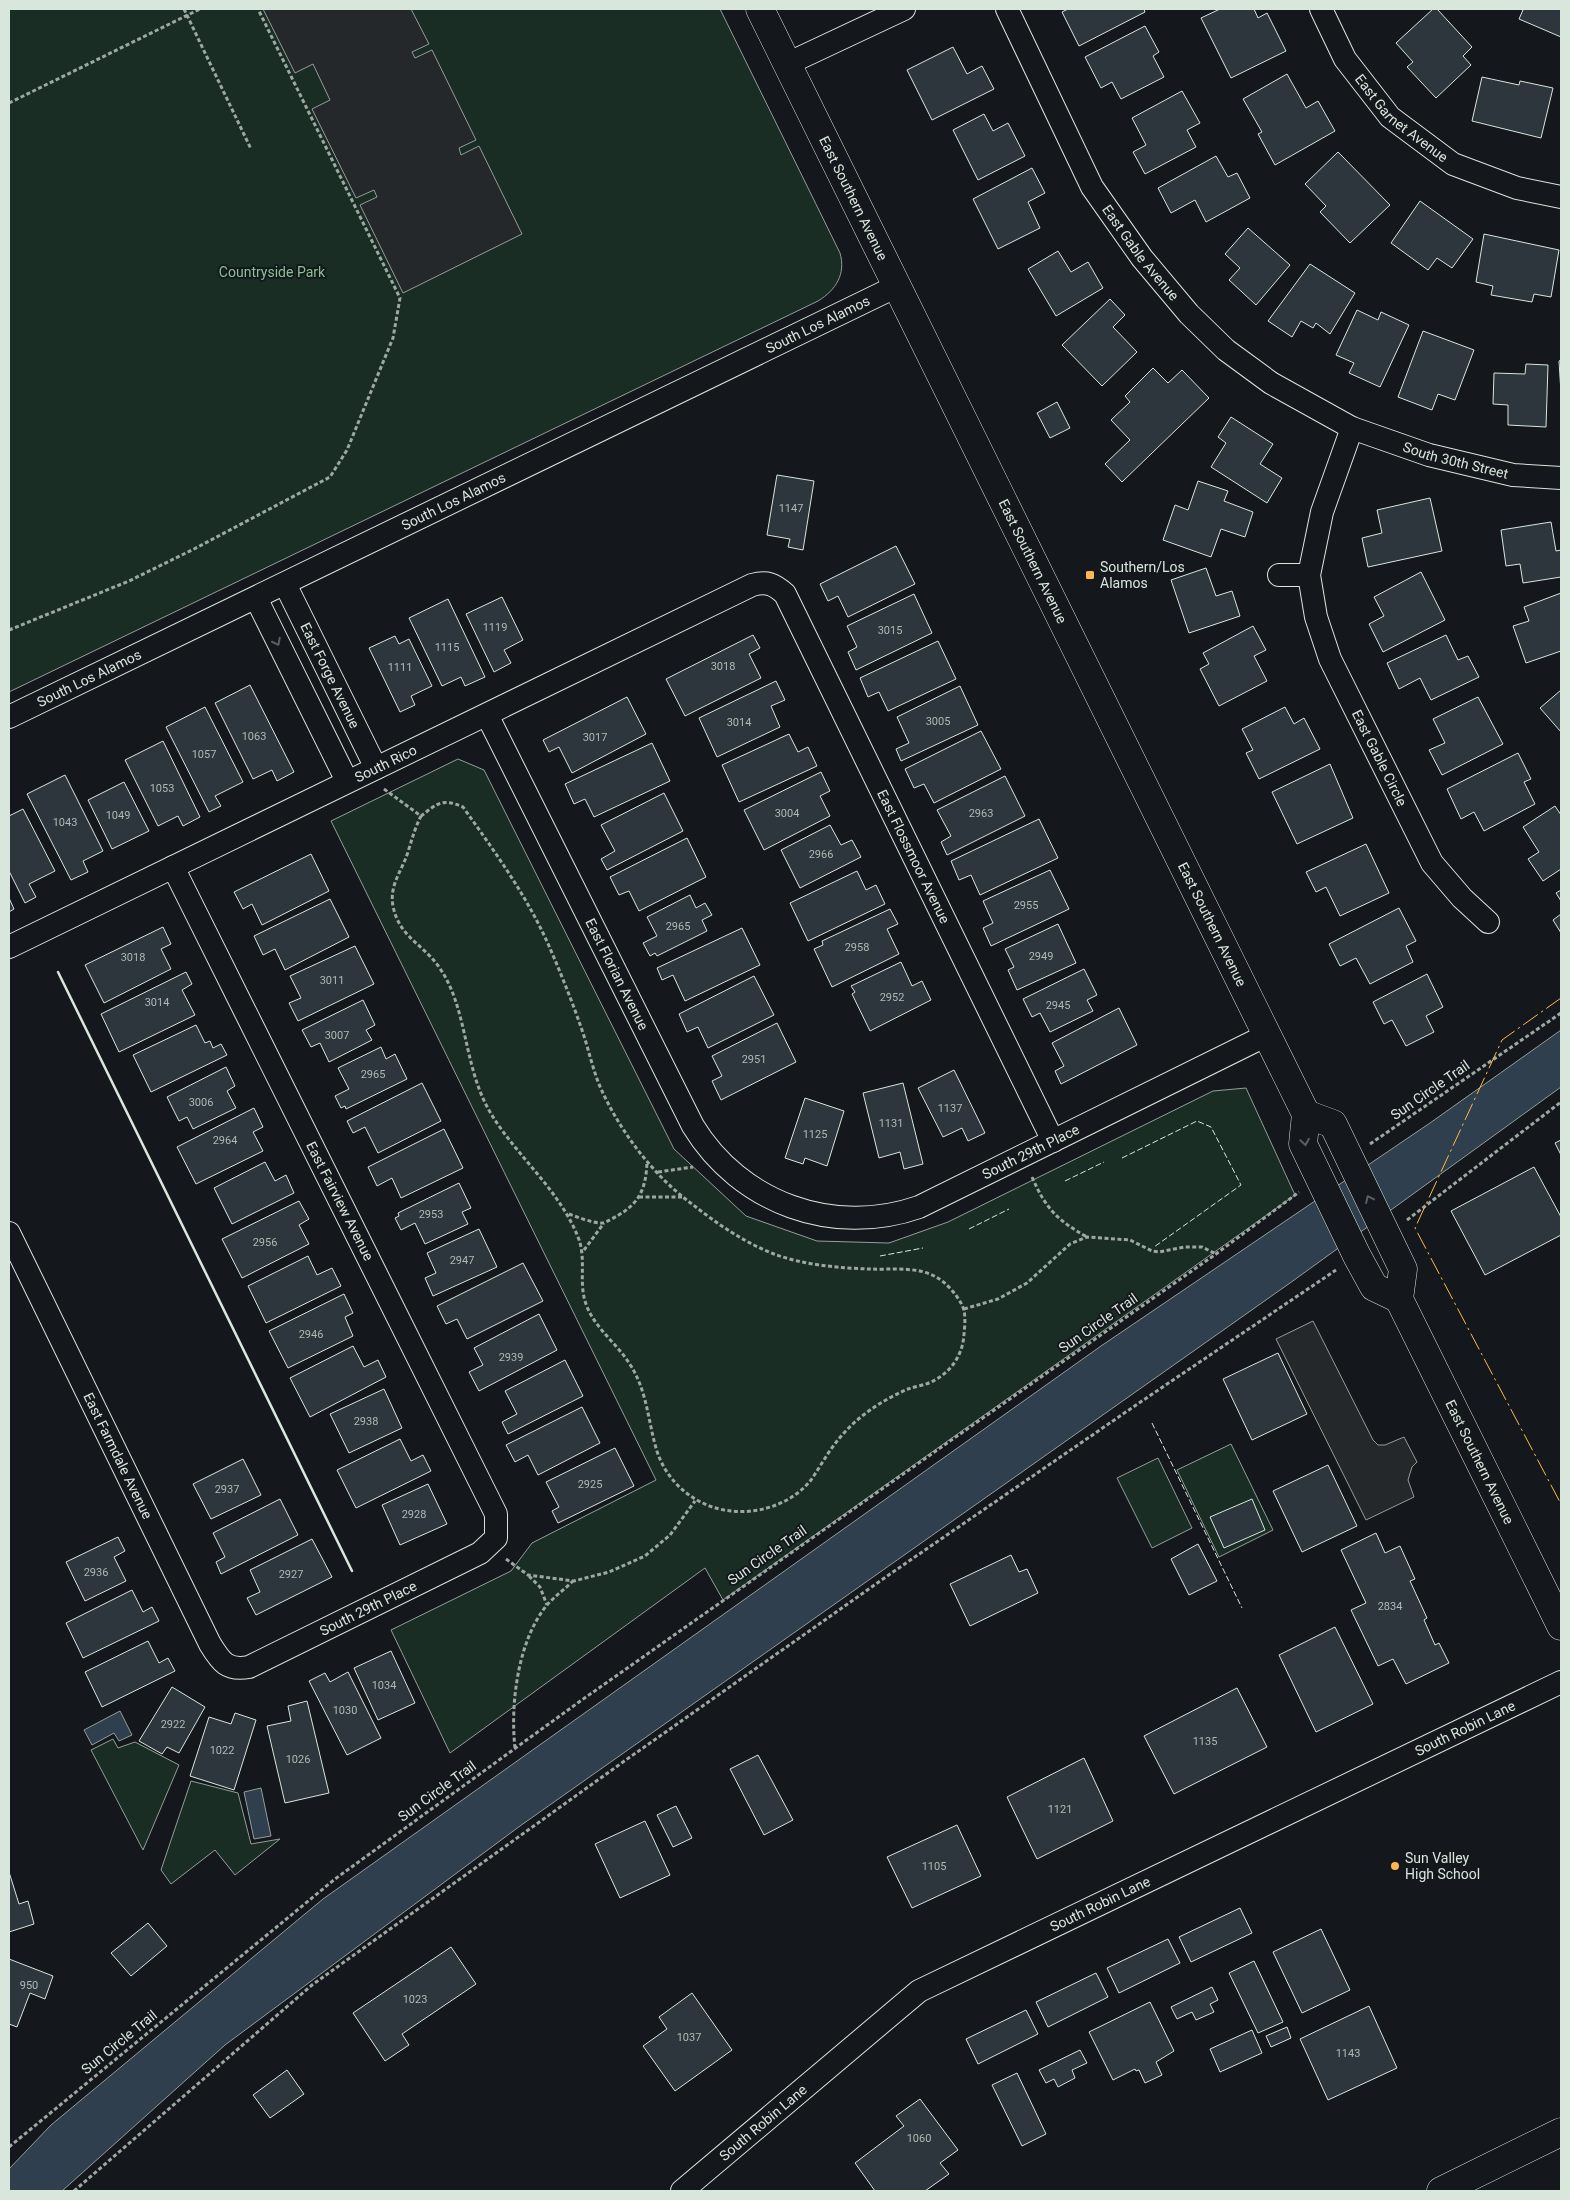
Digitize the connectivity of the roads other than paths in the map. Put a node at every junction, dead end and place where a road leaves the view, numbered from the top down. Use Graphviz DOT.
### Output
graph roads {
  1 [pos="760,9"];
  2 [pos="904,9"];
  3 [pos="1007,9"];
  4 [pos="1321,9"];
  5 [pos="787,64"];
  6 [pos="1561,197"];
  7 [pos="897,286"];
  8 [pos="1352,428"];
  9 [pos="1561,478"];
  10 [pos="1279,575"];
  11 [pos="1309,575"];
  12 [pos="764,582"];
  13 [pos="285,584"];
  14 [pos="256,598"];
  15 [pos="487,715"];
  16 [pos="9,717"];
  17 [pos="361,775"];
  18 [pos="173,867"];
  19 [pos="1488,922"];
  20 [pos="9,947"];
  21 [pos="1267,1035"];
  22 [pos="1306,1114"];
  23 [pos="1053,1141"];
  24 [pos="783,1202"];
  25 [pos="9,1233"];
  26 [pos="1399,1299"];
  27 [pos="493,1543"];
  28 [pos="1561,1626"];
  29 [pos="236,1669"];
  30 [pos="1561,1682"];
  31 [pos="1561,2132"];
  32 [pos="682,2191"];
  33 [pos="1441,2191"];
  1 -- 5 [label="main road, East Southern Avenue"];
  2 -- 5 [label="street"];
  3 -- 8 [label="street, East Gable Avenue"];
  4 -- 6 [label="street, East Garnet Avenue"];
  5 -- 7 [label="main road, East Southern Avenue"];
  7 -- 13 [label="street, South Los Alamos"];
  7 -- 21 [label="main road, East Southern Avenue"];
  8 -- 9 [label="street, South 30th Street"];
  8 -- 11 [label="street, East Gable Circle"];
  10 -- 11 [label="street"];
  11 -- 19 [label="street, East Gable Circle"];
  12 -- 15 [label="street, South Rico"];
  12 -- 23 [label="street, East Flossmoor Avenue"];
  13 -- 14 [label="street, South Los Alamos"];
  13 -- 17 [label="street, East Forge Avenue"];
  14 -- 16 [label="street, South Los Alamos"];
  14 -- 17 [label="street, one-way"];
  15 -- 17 [label="street, South Rico"];
  15 -- 24 [label="street, East Florian Avenue"];
  17 -- 18 [label="street, South Rico"];
  18 -- 20 [label="street, South Rico"];
  18 -- 27 [label="street, East Fairview Avenue"];
  21 -- 22 [label="main road, East Southern Avenue"];
  21 -- 23 [label="street, South 29th Place"];
  22 -- 26 [label="main road, one-way"];
  26 -- 22 [label="main road, one-way"];
  23 -- 24 [label="street, South 29th Place"];
  25 -- 29 [label="street, East Farmdale Avenue"];
  26 -- 28 [label="main road, East Southern Avenue"];
  27 -- 29 [label="street, South 29th Place"];
  30 -- 32 [label="street, South Robin Lane"];
  31 -- 33 [label="main road"];
}
